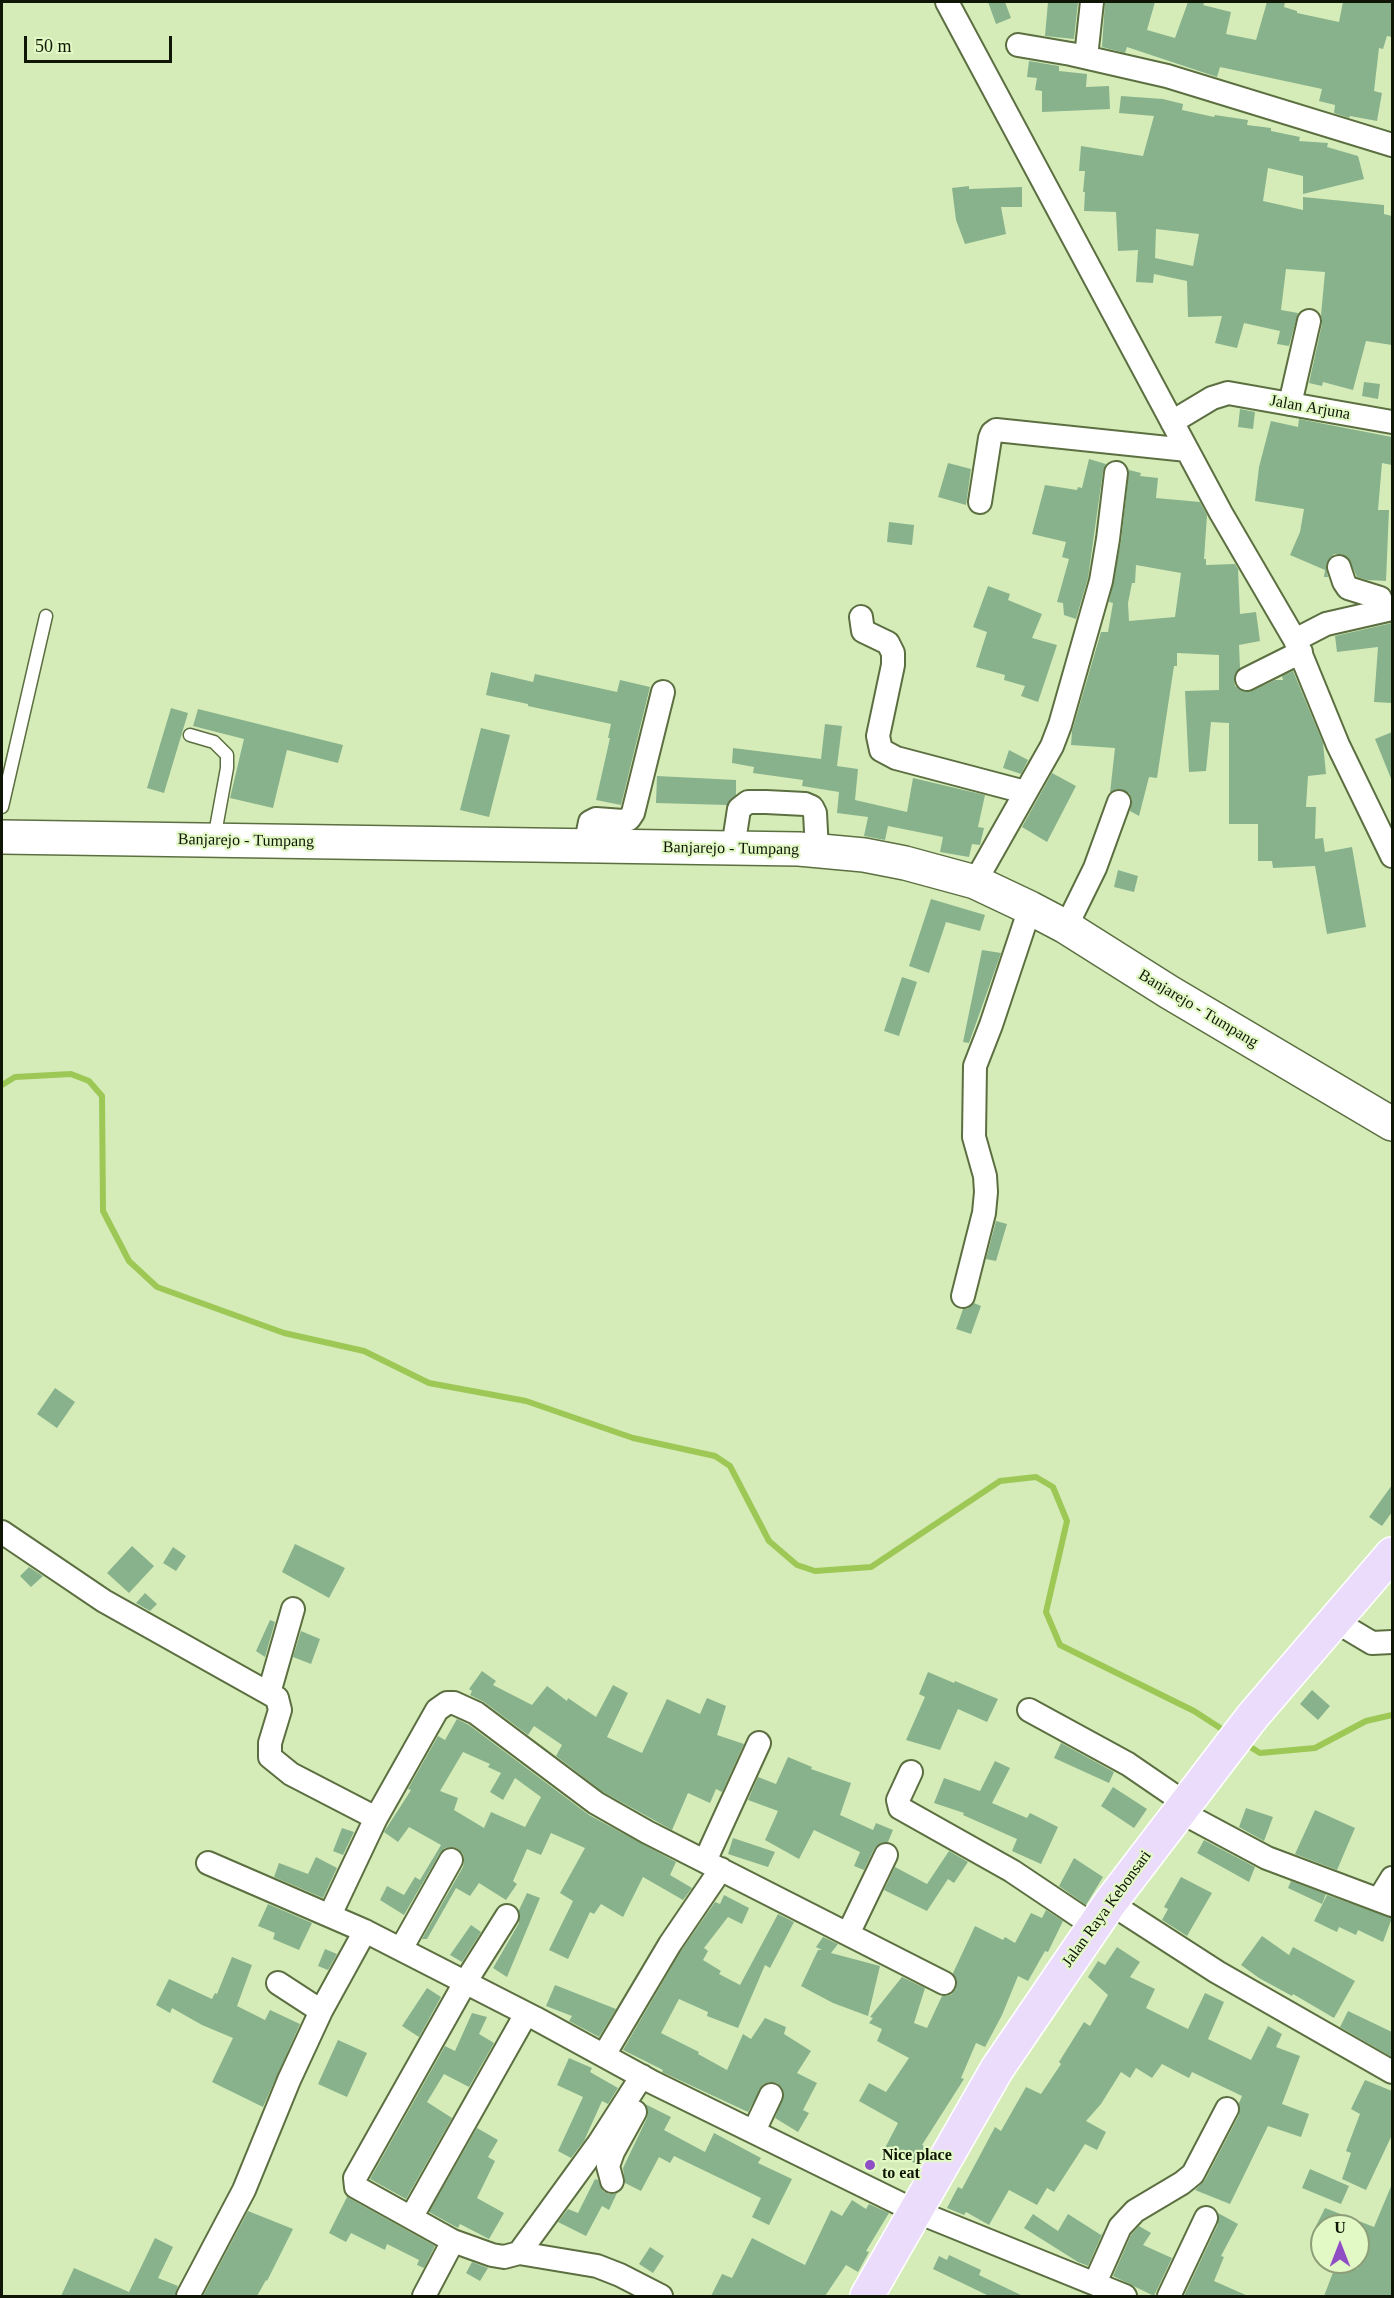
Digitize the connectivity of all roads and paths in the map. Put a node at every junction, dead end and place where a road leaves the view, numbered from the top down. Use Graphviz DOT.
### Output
graph roads {
  1 [pos="947,2"];
  2 [pos="1092,2"];
  3 [pos="1018,45"];
  4 [pos="1086,57"];
  5 [pos="1392,145"];
  6 [pos="1309,321"];
  7 [pos="1290,404"];
  8 [pos="1174,421"];
  9 [pos="1392,422"];
  10 [pos="1187,450"];
  11 [pos="1116,473"];
  12 [pos="980,502"];
  13 [pos="1339,567"];
  14 [pos="1389,609"];
  15 [pos="46,616"];
  16 [pos="861,617"];
  17 [pos="1306,637"];
  18 [pos="1247,678"];
  19 [pos="663,692"];
  20 [pos="190,735"];
  21 [pos="1025,792"];
  22 [pos="1119,802"];
  23 [pos="2,807"];
  24 [pos="2,837"];
  25 [pos="213,840"];
  26 [pos="585,847"];
  27 [pos="733,848"];
  28 [pos="817,850"];
  29 [pos="1392,856"];
  30 [pos="975,882"];
  31 [pos="1030,908"];
  32 [pos="1066,927"];
  33 [pos="1392,1124"];
  34 [pos="963,1296"];
  35 [pos="2,1532"];
  36 [pos="1392,1554"];
  37 [pos="293,1609"];
  38 [pos="1335,1621"];
  39 [pos="1392,1642"];
  40 [pos="269,1693"];
  41 [pos="1029,1710"];
  42 [pos="759,1743"];
  43 [pos="911,1772"];
  44 [pos="1182,1807"];
  45 [pos="376,1818"];
  46 [pos="886,1855"];
  47 [pos="451,1860"];
  48 [pos="208,1863"];
  49 [pos="713,1865"];
  50 [pos="1392,1878"];
  51 [pos="1386,1902"];
  52 [pos="1102,1914"];
  53 [pos="330,1915"];
  54 [pos="507,1916"];
  55 [pos="365,1931"];
  56 [pos="848,1934"];
  57 [pos="401,1949"];
  58 [pos="466,1982"];
  59 [pos="278,1983"];
  60 [pos="944,1983"];
  61 [pos="321,2011"];
  62 [pos="526,2014"];
  63 [pos="604,2055"];
  64 [pos="1392,2072"];
  65 [pos="647,2079"];
  66 [pos="771,2095"];
  67 [pos="1227,2109"];
  68 [pos="753,2131"];
  69 [pos="612,2181"];
  70 [pos="915,2211"];
  71 [pos="412,2216"];
  72 [pos="1206,2218"];
  73 [pos="453,2241"];
  74 [pos="519,2253"];
  75 [pos="1095,2283"];
  76 [pos="188,2296"];
  77 [pos="424,2296"];
  78 [pos="661,2296"];
  79 [pos="867,2296"];
  80 [pos="1125,2296"];
  81 [pos="1169,2296"];
  1 -- 8 [label="street"];
  2 -- 4 [label="street"];
  3 -- 4 [label="street"];
  4 -- 5 [label="street"];
  6 -- 7 [label="street"];
  7 -- 8 [label="street, Jalan Arjuna"];
  7 -- 9 [label="street, Jalan Arjuna"];
  8 -- 10 [label="street"];
  10 -- 12 [label="street"];
  10 -- 17 [label="street"];
  11 -- 21 [label="street"];
  13 -- 14 [label="street"];
  14 -- 17 [label="street"];
  15 -- 23 [label="lane"];
  16 -- 21 [label="street"];
  17 -- 18 [label="street"];
  17 -- 29 [label="street"];
  19 -- 26 [label="street"];
  20 -- 25 [label="lane"];
  21 -- 30 [label="street"];
  22 -- 32 [label="street"];
  24 -- 25 [label="main road, Banjarejo - Tumpang"];
  25 -- 26 [label="main road, Banjarejo - Tumpang"];
  26 -- 27 [label="main road, Banjarejo - Tumpang"];
  27 -- 28 [label="main road, Banjarejo - Tumpang"];
  27 -- 28 [label="street"];
  28 -- 30 [label="main road, Banjarejo - Tumpang"];
  30 -- 31 [label="main road, Banjarejo - Tumpang"];
  31 -- 32 [label="main road, Banjarejo - Tumpang"];
  31 -- 34 [label="street"];
  32 -- 33 [label="main road, Banjarejo - Tumpang"];
  35 -- 40 [label="street"];
  36 -- 38 [label="main road, Jalan Raya Kebonsari"];
  37 -- 40 [label="street"];
  38 -- 39 [label="street"];
  38 -- 44 [label="main road, Jalan Raya Kebonsari"];
  40 -- 45 [label="street"];
  41 -- 44 [label="street"];
  42 -- 49 [label="street"];
  43 -- 52 [label="street"];
  44 -- 51 [label="street"];
  44 -- 52 [label="main road, Jalan Raya Kebonsari"];
  45 -- 49 [label="street"];
  45 -- 53 [label="street"];
  46 -- 56 [label="street"];
  47 -- 57 [label="street"];
  48 -- 53 [label="street"];
  49 -- 56 [label="street"];
  49 -- 63 [label="street"];
  50 -- 51 [label="street"];
  52 -- 64 [label="street"];
  52 -- 70 [label="main road, Jalan Raya Kebonsari"];
  53 -- 55 [label="street"];
  54 -- 58 [label="street"];
  55 -- 57 [label="street"];
  55 -- 61 [label="street"];
  56 -- 60 [label="street"];
  57 -- 58 [label="street"];
  58 -- 62 [label="street"];
  58 -- 71 [label="street"];
  59 -- 61 [label="street"];
  61 -- 76 [label="street"];
  62 -- 63 [label="street"];
  62 -- 71 [label="street"];
  63 -- 65 [label="street"];
  65 -- 68 [label="street"];
  65 -- 69 [label="street"];
  65 -- 74 [label="street"];
  66 -- 68 [label="street"];
  67 -- 75 [label="street"];
  68 -- 70 [label="street"];
  70 -- 75 [label="street"];
  70 -- 79 [label="main road, Jalan Raya Kebonsari"];
  71 -- 73 [label="street"];
  72 -- 81 [label="street"];
  73 -- 74 [label="street"];
  73 -- 77 [label="street"];
  74 -- 78 [label="street"];
  75 -- 80 [label="street"];
}
